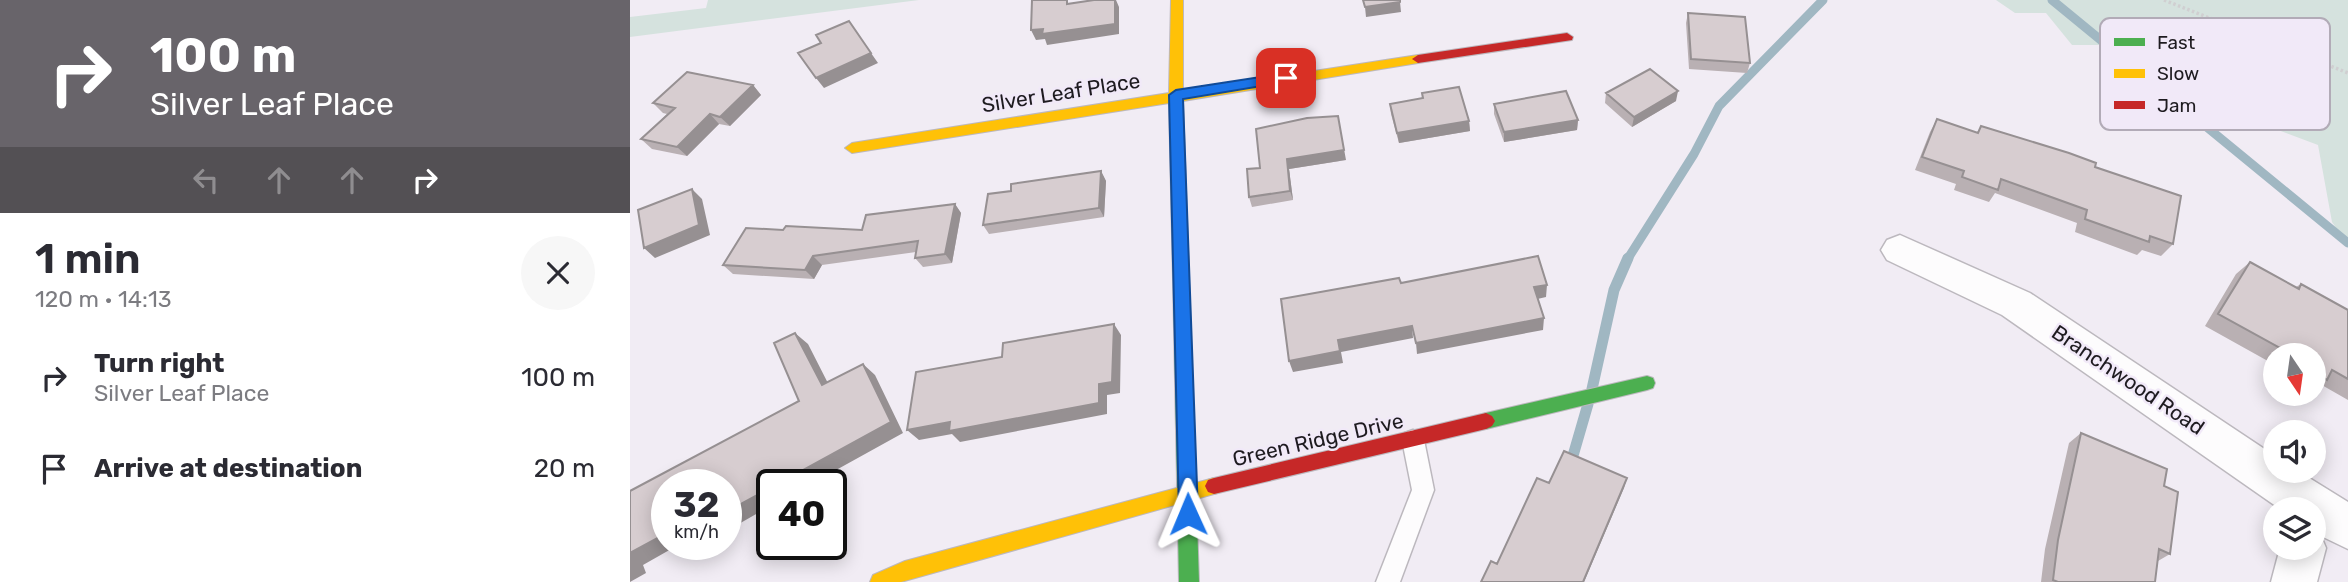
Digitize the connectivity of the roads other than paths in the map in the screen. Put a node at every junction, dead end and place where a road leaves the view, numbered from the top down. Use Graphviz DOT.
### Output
graph roads {
  1 [pos="1177,0"];
  2 [pos="1567,37"];
  3 [pos="1176,95"];
  4 [pos="852,148"];
  5 [pos="1900,250"];
  6 [pos="1647,383"];
  7 [pos="1413,440"];
  8 [pos="1188,492"];
  9 [pos="2283,497"];
  10 [pos="2303,560"];
  11 [pos="880,582"];
  12 [pos="1189,582"];
  13 [pos="1388,582"];
  14 [pos="2294,582"];
  1 -- 3 [label="street"];
  2 -- 3 [label="street, Silver Leaf Place"];
  3 -- 4 [label="street, Silver Leaf Place"];
  3 -- 8 [label="street"];
  5 -- 9 [label="street, Branchwood Road"];
  6 -- 7 [label="street, Green Ridge Drive"];
  7 -- 8 [label="street, Green Ridge Drive"];
  7 -- 13 [label="lane"];
  8 -- 11 [label="street, Green Ridge Drive"];
  8 -- 12 [label="street"];
  10 -- 14 [label="street"];
}
